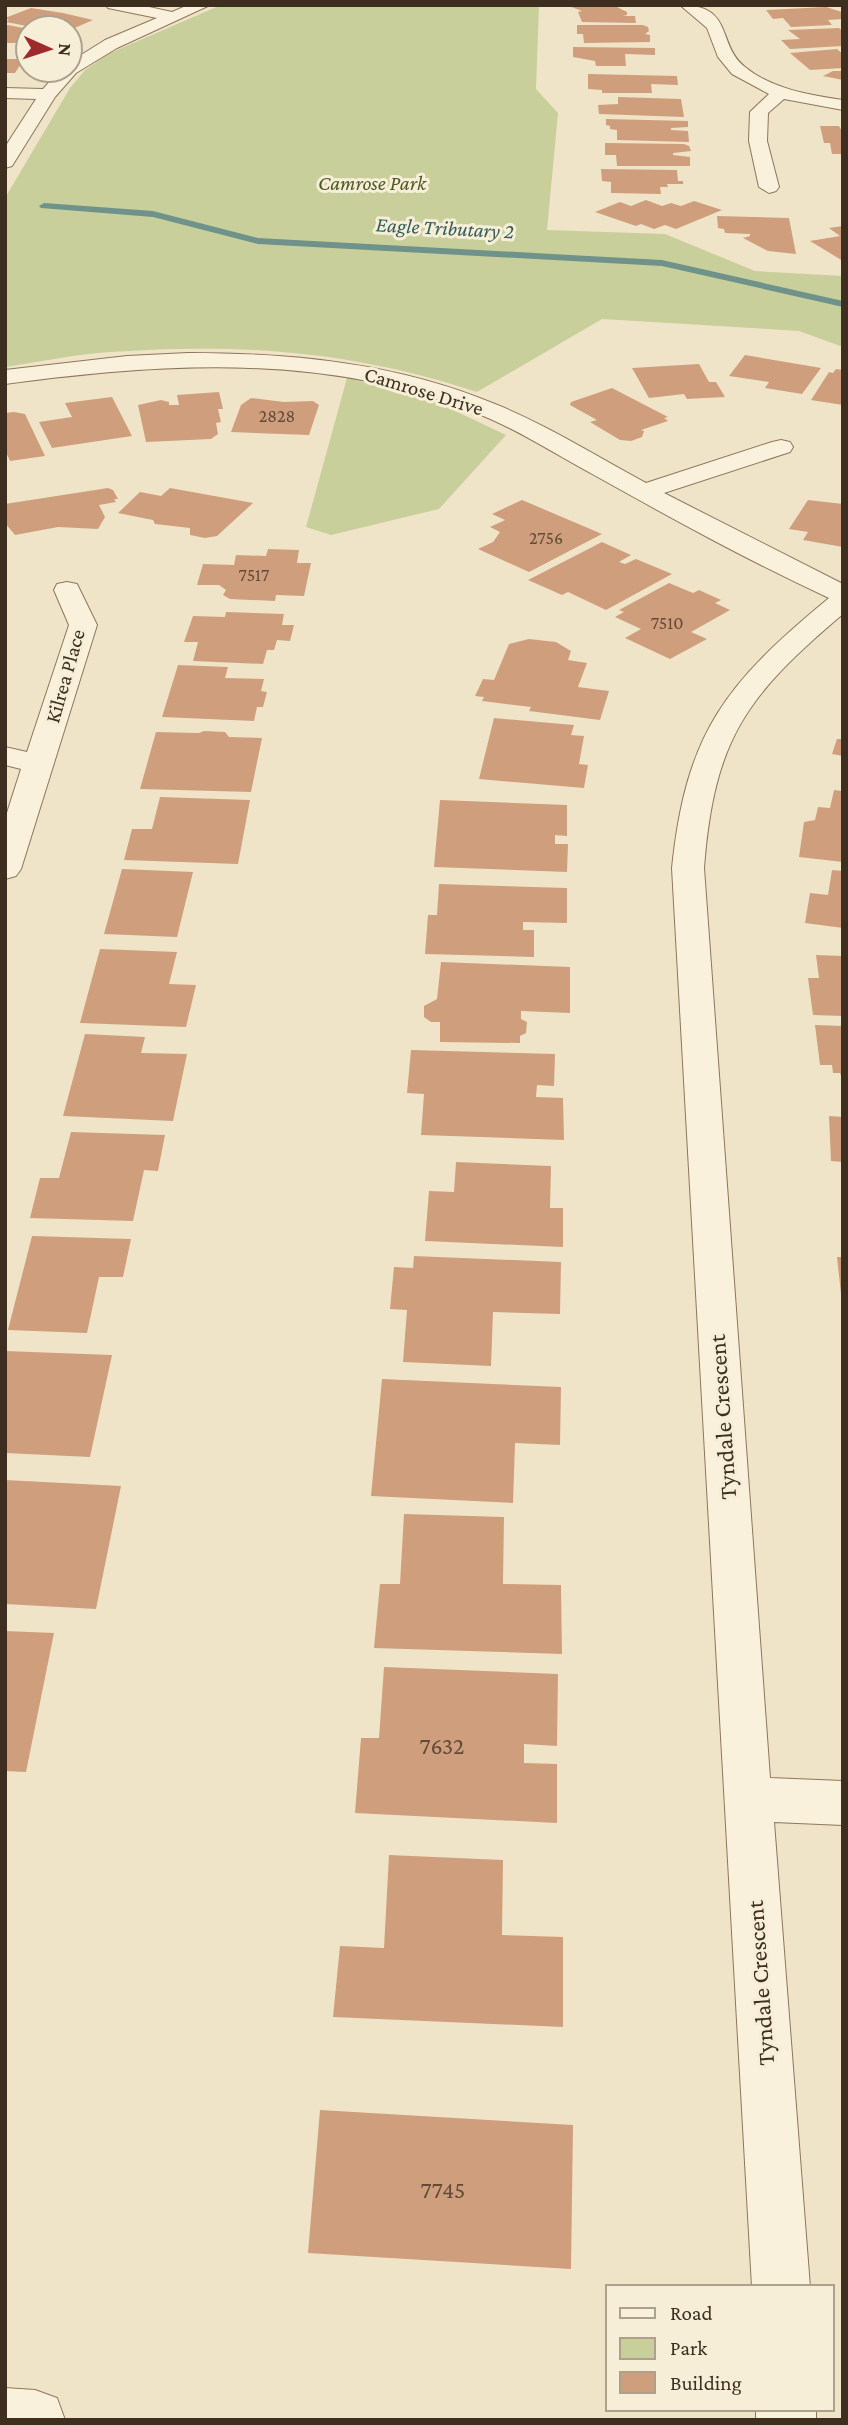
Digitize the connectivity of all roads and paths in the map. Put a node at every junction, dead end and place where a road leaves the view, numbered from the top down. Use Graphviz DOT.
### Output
graph roads {
  1 [pos="114,5"];
  2 [pos="202,5"];
  3 [pos="688,5"];
  4 [pos="174,17"];
  5 [pos="84,60"];
  6 [pos="56,84"];
  7 [pos="5,93"];
  8 [pos="780,93"];
  9 [pos="48,94"];
  10 [pos="843,105"];
  11 [pos="5,162"];
  12 [pos="769,187"];
  13 [pos="5,377"];
  14 [pos="781,447"];
  15 [pos="644,492"];
  16 [pos="67,590"];
  17 [pos="843,594"];
  18 [pos="843,600"];
  19 [pos="5,756"];
  20 [pos="38,764"];
  21 [pos="5,869"];
  22 [pos="747,1799"];
  23 [pos="843,1802"];
  24 [pos="781,2285"];
  25 [pos="5,2418"];
  26 [pos="35,2420"];
  1 -- 4 [label="street"];
  2 -- 4 [label="street"];
  3 -- 8 [label="street"];
  4 -- 5 [label="street"];
  6 -- 9 [label="street"];
  7 -- 9 [label="street"];
  8 -- 10 [label="street"];
  8 -- 12 [label="street"];
  9 -- 11 [label="street"];
  13 -- 15 [label="street, Camrose Drive"];
  14 -- 15 [label="street"];
  15 -- 17 [label="street, Camrose Drive"];
  16 -- 20 [label="street, Kilrea Place"];
  18 -- 22 [label="street, Tyndale Crescent"];
  19 -- 20 [label="street"];
  20 -- 21 [label="street, Kilrea Place"];
  22 -- 23 [label="street"];
  22 -- 24 [label="street, Tyndale Crescent"];
  25 -- 26 [label="street"];
}
